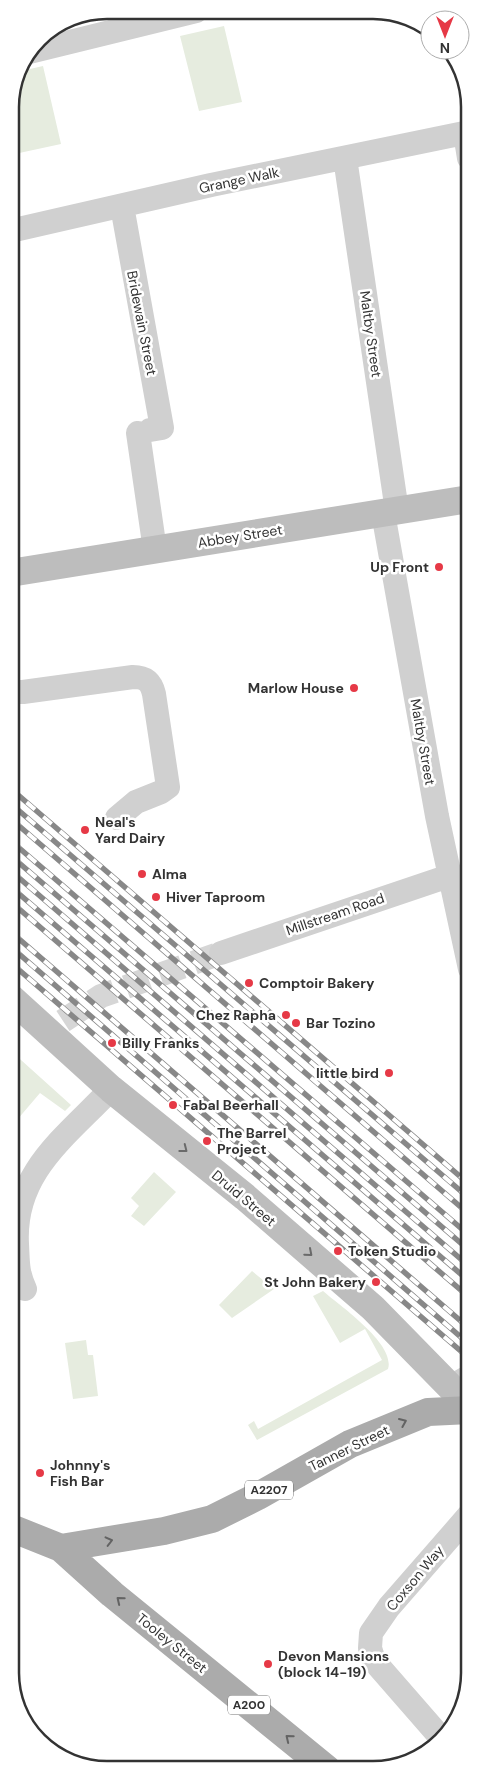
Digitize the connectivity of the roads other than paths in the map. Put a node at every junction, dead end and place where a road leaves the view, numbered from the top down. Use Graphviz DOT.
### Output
graph roads {
  1 [pos="163,19"];
  2 [pos="41,49"];
  3 [pos="461,133"];
  4 [pos="345,158"];
  5 [pos="122,206"];
  6 [pos="19,229"];
  7 [pos="461,500"];
  8 [pos="390,512"];
  9 [pos="155,550"];
  10 [pos="19,572"];
  11 [pos="19,692"];
  12 [pos="117,818"];
  13 [pos="449,876"];
  14 [pos="461,929"];
  15 [pos="221,953"];
  16 [pos="19,1003"];
  17 [pos="111,1089"];
  18 [pos="19,1214"];
  19 [pos="19,1277"];
  20 [pos="25,1289"];
  21 [pos="460,1382"];
  22 [pos="461,1409"];
  23 [pos="461,1524"];
  24 [pos="19,1531"];
  25 [pos="61,1548"];
  26 [pos="437,1733"];
  27 [pos="317,1761"];
  1 -- 2 [label="street"];
  3 -- 4 [label="street, Grange Walk"];
  4 -- 5 [label="street, Grange Walk"];
  4 -- 8 [label="street, Maltby Street"];
  5 -- 6 [label="street, Grange Walk"];
  5 -- 9 [label="street, Bridewain Street"];
  7 -- 8 [label="street, Abbey Street"];
  8 -- 9 [label="street, Abbey Street"];
  8 -- 13 [label="street, Maltby Street"];
  9 -- 10 [label="street, Abbey Street"];
  11 -- 12 [label="street"];
  13 -- 14 [label="street, Maltby Street"];
  13 -- 15 [label="street, Millstream Road"];
  16 -- 17 [label="street, Druid Street"];
  17 -- 18 [label="street"];
  17 -- 21 [label="street, Druid Street, one-way"];
  19 -- 20 [label="street"];
  25 -- 22 [label="main road, Tanner Street / A2207, one-way"];
  23 -- 26 [label="street, Coxson Way"];
  24 -- 25 [label="main road, Tooley Street / A200"];
  27 -- 25 [label="main road, Tooley Street / A200, one-way"];
}
